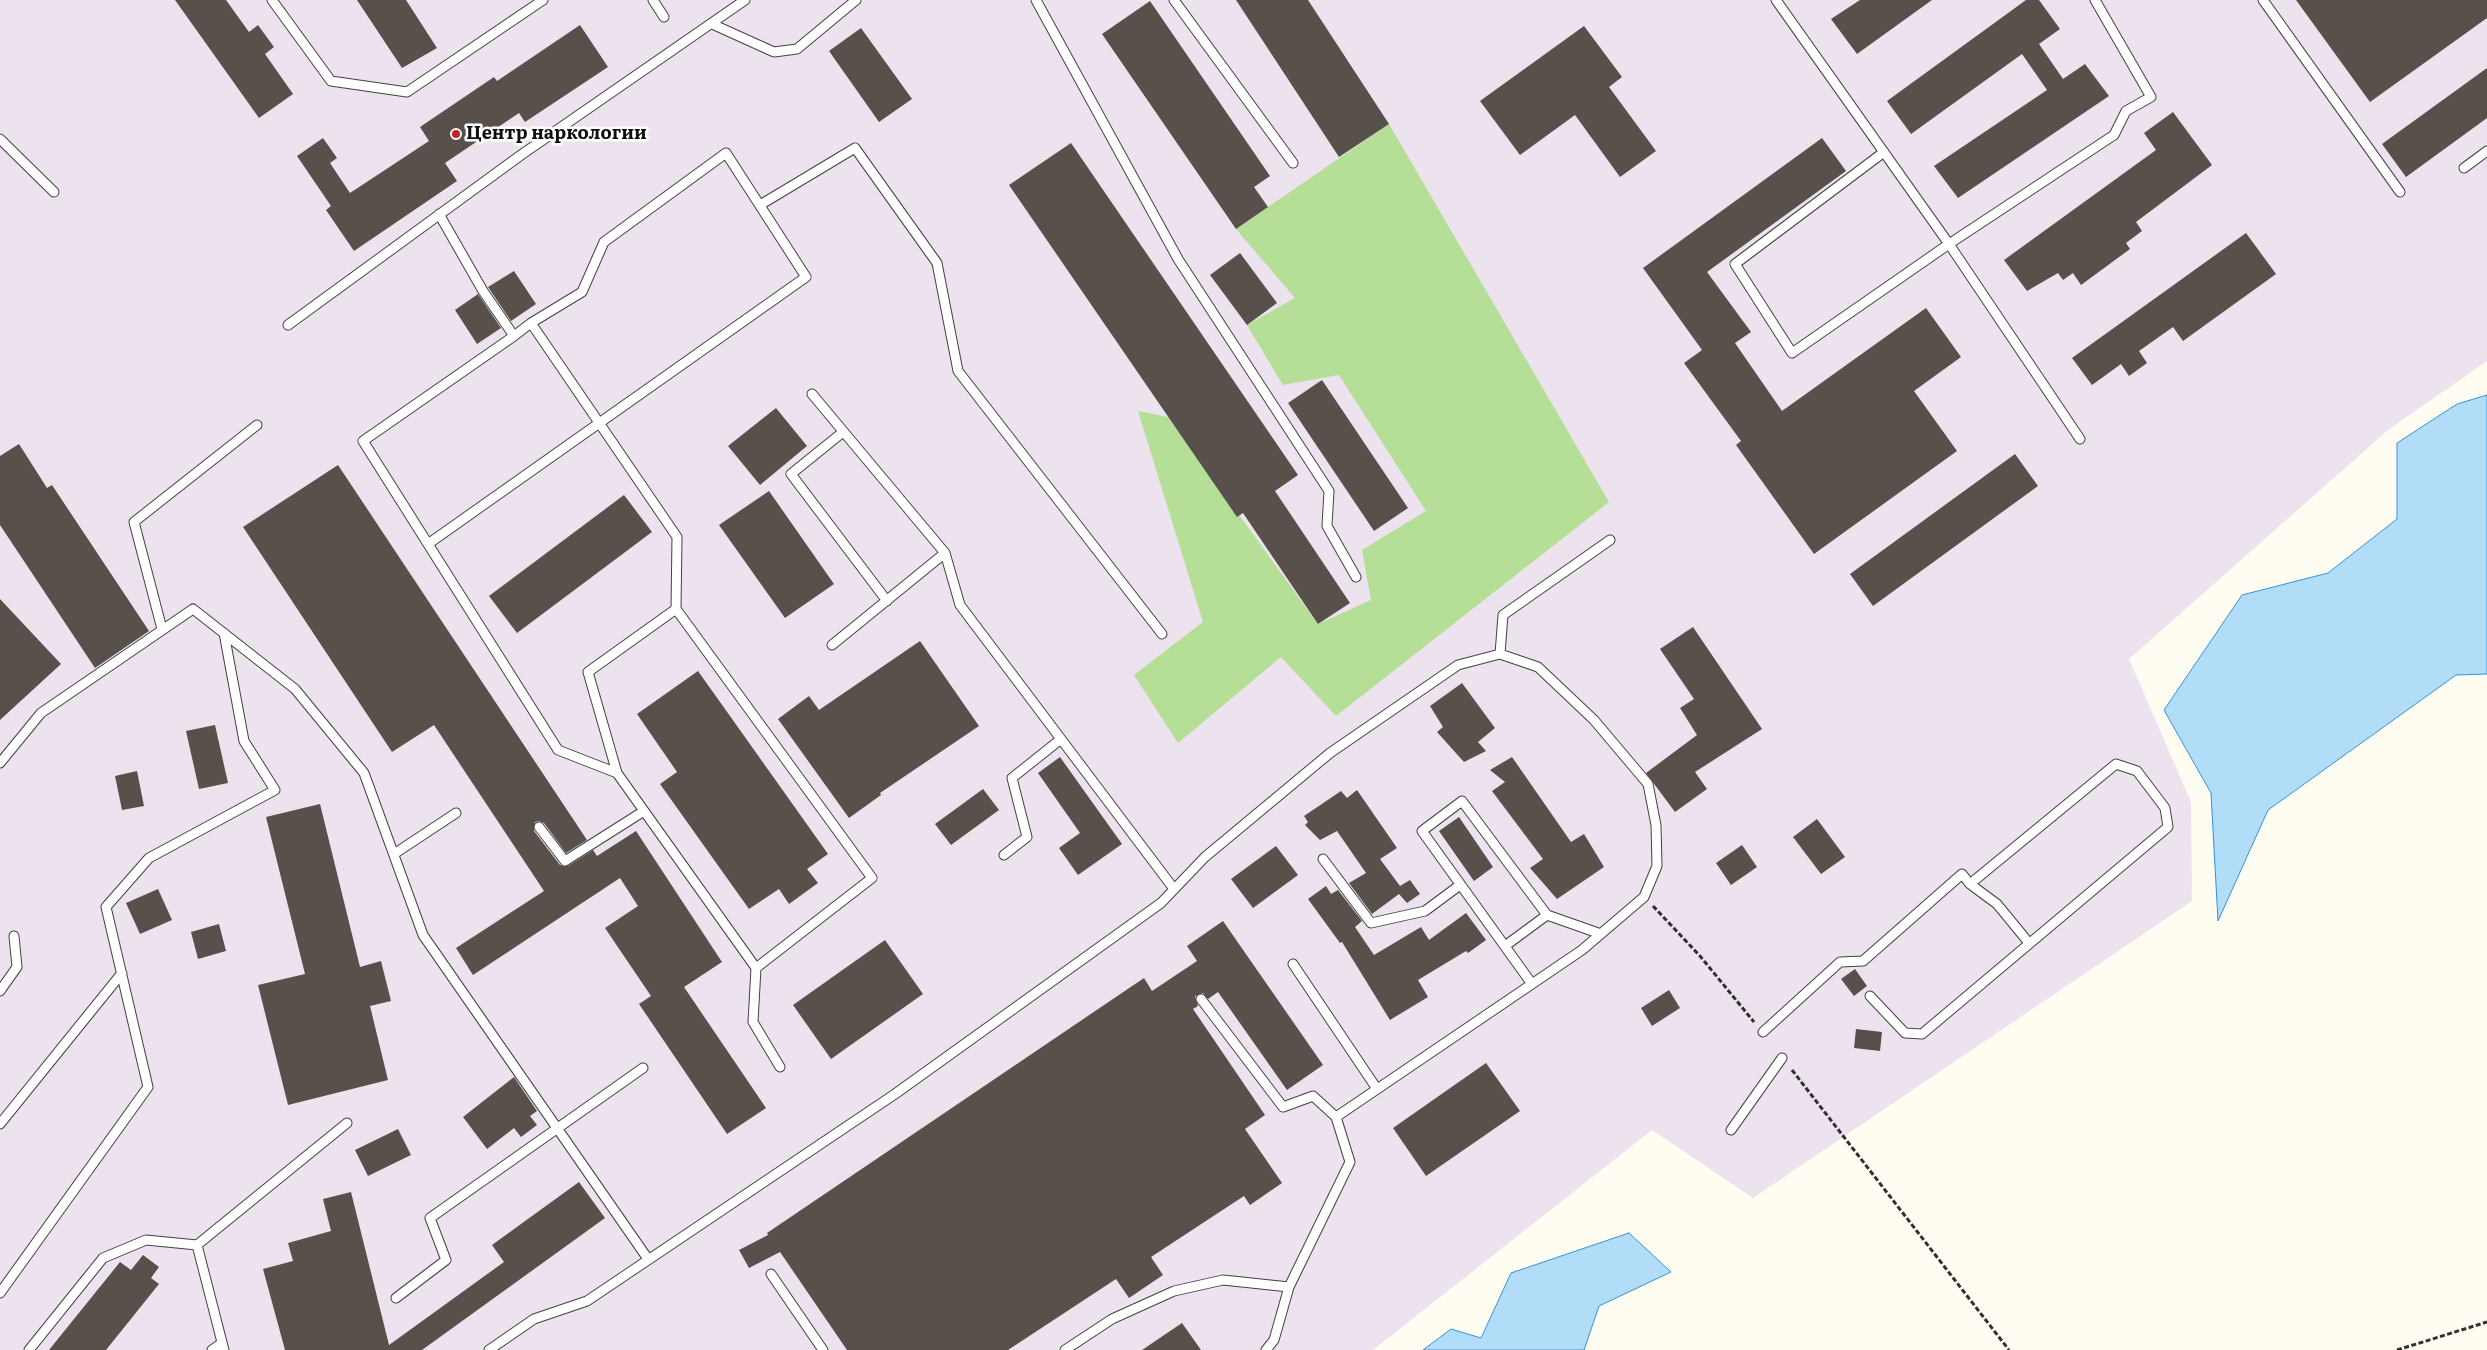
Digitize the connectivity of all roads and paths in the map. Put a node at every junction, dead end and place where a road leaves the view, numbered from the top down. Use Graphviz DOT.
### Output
graph roads {
  1 [pos="272,0"];
  2 [pos="543,0"];
  3 [pos="653,0"];
  4 [pos="745,0"];
  5 [pos="856,0"];
  6 [pos="1036,0"];
  7 [pos="1174,0"];
  8 [pos="1776,0"];
  9 [pos="2095,0"];
  10 [pos="2263,0"];
  11 [pos="664,17"];
  12 [pos="712,24"];
  13 [pos="0,139"];
  14 [pos="1884,152"];
  15 [pos="2487,152"];
  16 [pos="1293,163"];
  17 [pos="2464,168"];
  18 [pos="54,192"];
  19 [pos="2400,192"];
  20 [pos="760,205"];
  21 [pos="439,214"];
  22 [pos="1949,244"];
  23 [pos="531,323"];
  24 [pos="288,325"];
  25 [pos="514,336"];
  26 [pos="812,394"];
  27 [pos="598,422"];
  28 [pos="257,425"];
  29 [pos="843,432"];
  30 [pos="2080,439"];
  31 [pos="1610,540"];
  32 [pos="428,544"];
  33 [pos="945,553"];
  34 [pos="1356,578"];
  35 [pos="887,601"];
  36 [pos="676,609"];
  37 [pos="162,630"];
  38 [pos="224,633"];
  39 [pos="1162,634"];
  40 [pos="832,645"];
  41 [pos="1500,654"];
  42 [pos="1061,739"];
  43 [pos="0,763"];
  44 [pos="617,773"];
  45 [pos="644,811"];
  46 [pos="456,813"];
  47 [pos="540,827"];
  48 [pos="394,854"];
  49 [pos="1004,856"];
  50 [pos="1323,859"];
  51 [pos="1460,884"];
  52 [pos="1970,884"];
  53 [pos="1174,889"];
  54 [pos="1644,897"];
  55 [pos="1547,915"];
  56 [pos="1601,934"];
  57 [pos="14,936"];
  58 [pos="2030,943"];
  59 [pos="1504,946"];
  60 [pos="1293,964"];
  61 [pos="756,968"];
  62 [pos="122,973"];
  63 [pos="1532,984"];
  64 [pos="0,991"];
  65 [pos="1870,996"];
  66 [pos="1201,1000"];
  67 [pos="1763,1032"];
  68 [pos="1782,1058"];
  69 [pos="780,1067"];
  70 [pos="644,1068"];
  71 [pos="1377,1089"];
  72 [pos="1336,1117"];
  73 [pos="347,1123"];
  74 [pos="0,1124"];
  75 [pos="557,1127"];
  76 [pos="1731,1130"];
  77 [pos="197,1245"];
  78 [pos="648,1259"];
  79 [pos="771,1274"];
  80 [pos="1289,1287"];
  81 [pos="0,1293"];
  82 [pos="396,1298"];
  83 [pos="2486,1324"];
  84 [pos="223,1347"];
  85 [pos="29,1350"];
  86 [pos="212,1350"];
  87 [pos="489,1350"];
  88 [pos="823,1350"];
  89 [pos="1065,1350"];
  90 [pos="1266,1350"];
  91 [pos="2009,1350"];
  92 [pos="2397,1350"];
  1 -- 2 [label="lane"];
  3 -- 11 [label="lane"];
  4 -- 12 [label="lane"];
  5 -- 12 [label="lane"];
  6 -- 34 [label="lane"];
  7 -- 16 [label="lane"];
  8 -- 14 [label="lane"];
  9 -- 22 [label="lane"];
  10 -- 19 [label="lane"];
  12 -- 21 [label="lane"];
  13 -- 18 [label="lane"];
  14 -- 22 [label="lane"];
  14 -- 22 [label="lane"];
  15 -- 17 [label="lane"];
  20 -- 23 [label="lane"];
  20 -- 27 [label="lane"];
  20 -- 39 [label="lane"];
  21 -- 24 [label="lane"];
  21 -- 25 [label="lane"];
  22 -- 30 [label="lane"];
  23 -- 25 [label="lane"];
  23 -- 27 [label="lane"];
  25 -- 32 [label="lane"];
  26 -- 29 [label="lane"];
  27 -- 32 [label="lane"];
  27 -- 36 [label="lane"];
  28 -- 37 [label="lane"];
  29 -- 33 [label="lane"];
  29 -- 35 [label="lane"];
  31 -- 41 [label="lane"];
  32 -- 44 [label="lane"];
  33 -- 35 [label="lane"];
  33 -- 42 [label="lane"];
  35 -- 40 [label="lane"];
  36 -- 44 [label="lane"];
  36 -- 61 [label="lane"];
  37 -- 38 [label="lane"];
  37 -- 43 [label="lane"];
  38 -- 48 [label="lane"];
  38 -- 62 [label="lane"];
  41 -- 53 [label="lane"];
  41 -- 54 [label="lane"];
  42 -- 49 [label="lane"];
  42 -- 53 [label="lane"];
  44 -- 45 [label="lane"];
  45 -- 47 [label="lane"];
  45 -- 61 [label="lane"];
  46 -- 48 [label="lane"];
  48 -- 75 [label="lane"];
  50 -- 51 [label="lane"];
  51 -- 55 [label="lane"];
  51 -- 59 [label="lane"];
  52 -- 58 [label="lane"];
  52 -- 58 [label="lane"];
  52 -- 67 [label="lane"];
  53 -- 78 [label="lane"];
  54 -- 56 [label="lane"];
  54 -- 67 [label="path"];
  55 -- 56 [label="lane"];
  55 -- 59 [label="lane"];
  56 -- 63 [label="lane"];
  57 -- 64 [label="lane"];
  58 -- 65 [label="lane"];
  59 -- 63 [label="lane"];
  60 -- 71 [label="lane"];
  61 -- 69 [label="lane"];
  62 -- 74 [label="lane"];
  62 -- 81 [label="lane"];
  63 -- 71 [label="lane"];
  66 -- 72 [label="lane"];
  68 -- 76 [label="lane"];
  68 -- 91 [label="path"];
  70 -- 75 [label="lane"];
  71 -- 72 [label="lane"];
  72 -- 80 [label="lane"];
  73 -- 77 [label="lane"];
  75 -- 78 [label="lane"];
  75 -- 82 [label="lane"];
  77 -- 84 [label="lane"];
  77 -- 85 [label="lane"];
  78 -- 87 [label="lane"];
  79 -- 88 [label="lane"];
  80 -- 89 [label="lane"];
  80 -- 90 [label="lane"];
  83 -- 92 [label="path"];
  84 -- 86 [label="lane"];
}
